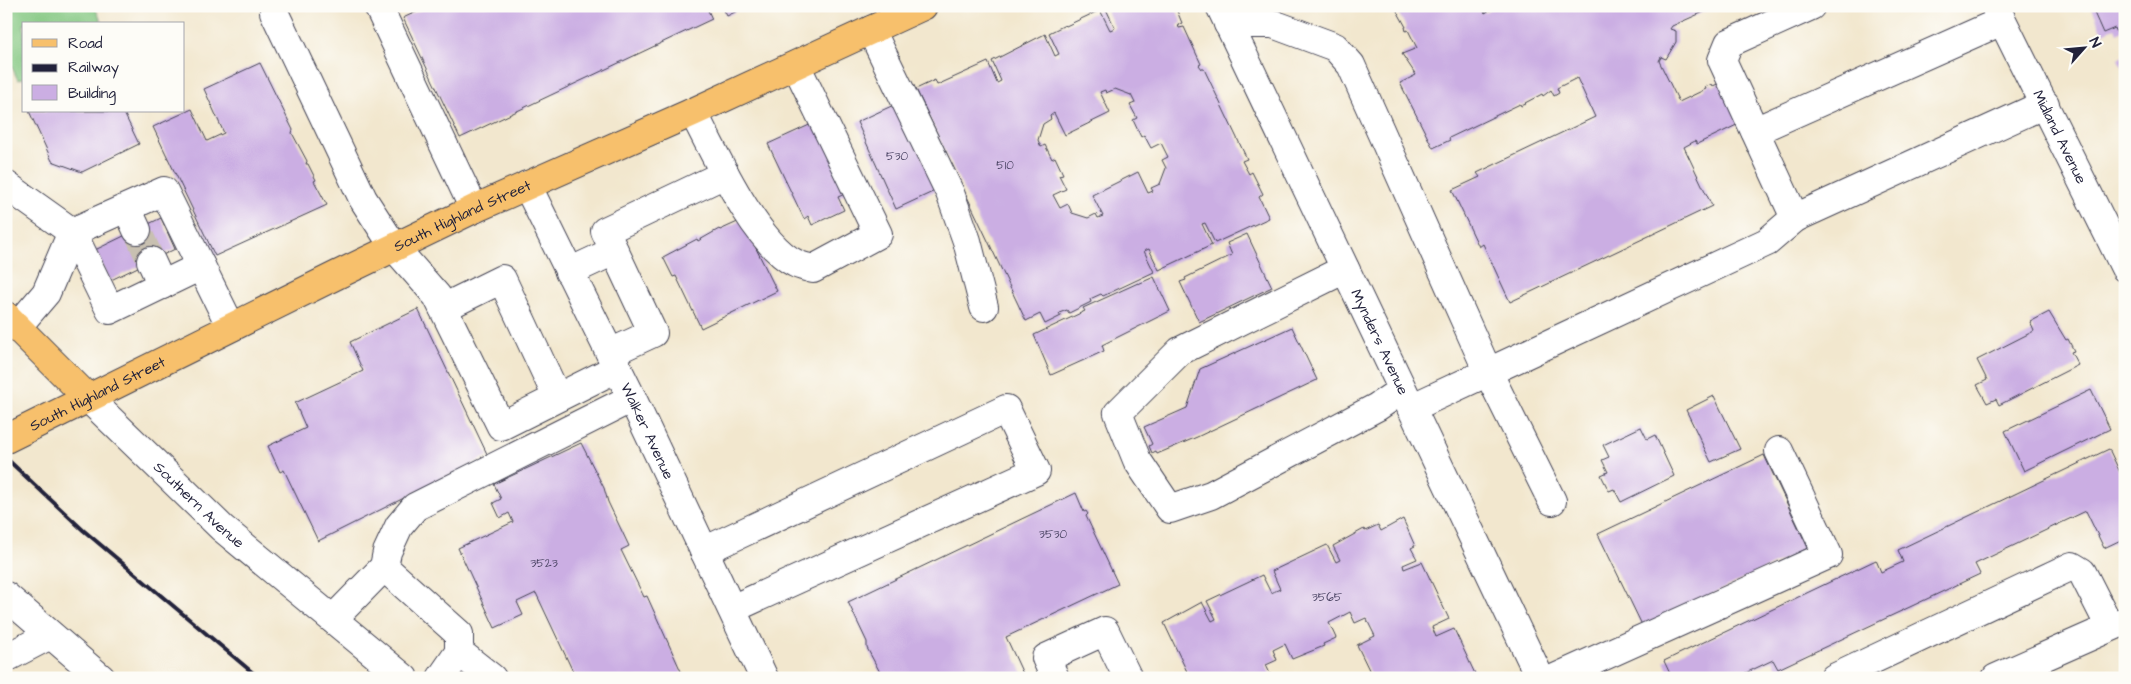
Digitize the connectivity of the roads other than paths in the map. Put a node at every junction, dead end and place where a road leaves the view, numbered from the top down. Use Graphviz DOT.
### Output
graph roads {
  1 [pos="378,6"];
  2 [pos="923,6"];
  3 [pos="1810,6"];
  4 [pos="274,12"];
  5 [pos="1999,14"];
  6 [pos="1224,15"];
  7 [pos="871,30"];
  8 [pos="796,65"];
  9 [pos="2045,104"];
  10 [pos="693,112"];
  11 [pos="1755,131"];
  12 [pos="725,174"];
  13 [pos="6,185"];
  14 [pos="527,185"];
  15 [pos="474,209"];
  16 [pos="1796,218"];
  17 [pos="72,232"];
  18 [pos="394,247"];
  19 [pos="614,251"];
  20 [pos="201,266"];
  21 [pos="2125,268"];
  22 [pos="1345,269"];
  23 [pos="569,272"];
  24 [pos="984,307"];
  25 [pos="443,308"];
  26 [pos="12,322"];
  27 [pos="231,327"];
  28 [pos="613,361"];
  29 [pos="1488,372"];
  30 [pos="557,397"];
  31 [pos="88,398"];
  32 [pos="632,398"];
  33 [pos="1407,399"];
  34 [pos="6,439"];
  35 [pos="1779,451"];
  36 [pos="1552,501"];
  37 [pos="704,551"];
  38 [pos="384,567"];
  39 [pos="6,596"];
  40 [pos="732,609"];
  41 [pos="333,619"];
  42 [pos="2118,624"];
  43 [pos="50,635"];
  44 [pos="460,652"];
  45 [pos="6,658"];
  46 [pos="86,673"];
  47 [pos="404,678"];
  48 [pos="441,678"];
  49 [pos="492,678"];
  50 [pos="764,678"];
  51 [pos="1055,678"];
  52 [pos="1128,678"];
  53 [pos="1540,678"];
  54 [pos="1555,678"];
  55 [pos="1834,678"];
  56 [pos="1996,678"];
  1 -- 15 [label="street"];
  2 -- 7 [label="main road, South Highland Street"];
  3 -- 11 [label="street"];
  4 -- 18 [label="street"];
  5 -- 9 [label="street, Midland Avenue"];
  5 -- 11 [label="street"];
  6 -- 22 [label="street, Mynders Avenue"];
  6 -- 29 [label="street"];
  7 -- 8 [label="main road, South Highland Street"];
  7 -- 24 [label="street"];
  8 -- 10 [label="main road, South Highland Street"];
  8 -- 12 [label="street"];
  9 -- 16 [label="street"];
  9 -- 21 [label="street, Midland Avenue"];
  10 -- 12 [label="street"];
  10 -- 14 [label="main road, South Highland Street"];
  11 -- 16 [label="street"];
  12 -- 19 [label="street"];
  13 -- 17 [label="street"];
  14 -- 15 [label="main road, South Highland Street"];
  14 -- 23 [label="street, Walker Avenue"];
  15 -- 18 [label="main road, South Highland Street"];
  16 -- 29 [label="street"];
  17 -- 20 [label="street"];
  17 -- 20 [label="street"];
  17 -- 26 [label="street"];
  18 -- 25 [label="street"];
  18 -- 27 [label="main road, South Highland Street"];
  19 -- 23 [label="street"];
  19 -- 28 [label="street"];
  20 -- 27 [label="street"];
  22 -- 33 [label="street, Mynders Avenue"];
  22 -- 33 [label="street"];
  23 -- 28 [label="street, Walker Avenue"];
  25 -- 30 [label="street"];
  25 -- 30 [label="street"];
  26 -- 31 [label="main road, Southern Avenue"];
  27 -- 31 [label="main road, South Highland Street"];
  28 -- 30 [label="street"];
  28 -- 32 [label="street, Walker Avenue"];
  29 -- 33 [label="street"];
  29 -- 36 [label="street"];
  31 -- 34 [label="main road, South Highland Street"];
  31 -- 41 [label="street, Southern Avenue"];
  32 -- 37 [label="street, Walker Avenue"];
  32 -- 38 [label="street"];
  33 -- 53 [label="street, Mynders Avenue"];
  35 -- 54 [label="street"];
  37 -- 40 [label="street, Walker Avenue"];
  37 -- 40 [label="street"];
  38 -- 41 [label="street"];
  38 -- 44 [label="street"];
  39 -- 43 [label="street"];
  40 -- 50 [label="street, Walker Avenue"];
  41 -- 47 [label="street, Southern Avenue"];
  42 -- 55 [label="street"];
  42 -- 56 [label="street"];
  43 -- 45 [label="street"];
  43 -- 46 [label="street"];
  44 -- 48 [label="street"];
  44 -- 49 [label="street"];
  51 -- 52 [label="street"];
}
